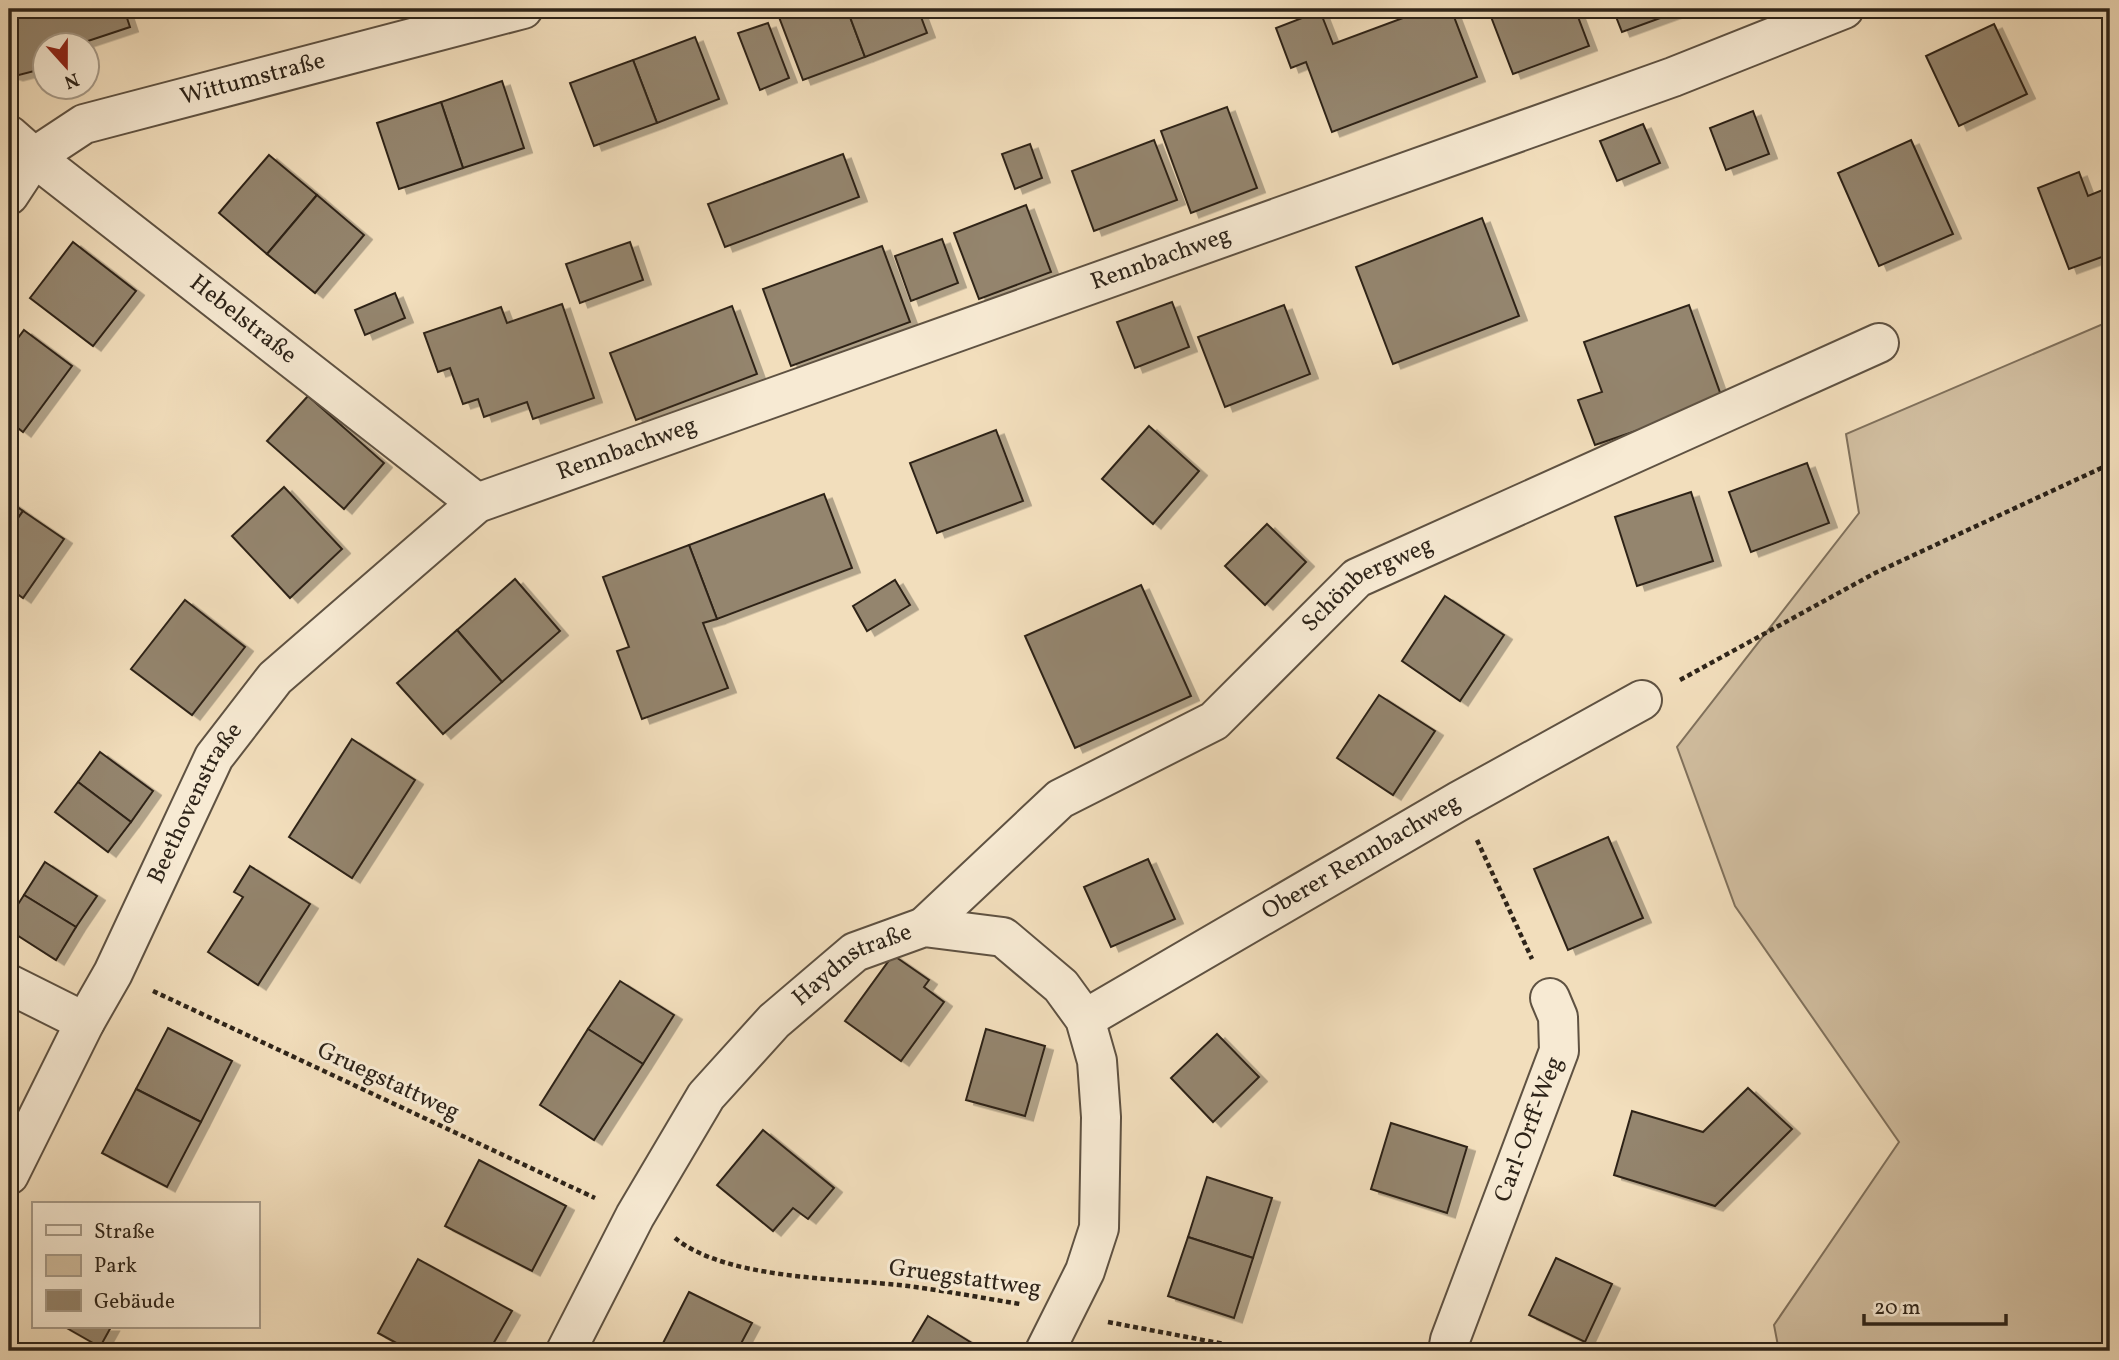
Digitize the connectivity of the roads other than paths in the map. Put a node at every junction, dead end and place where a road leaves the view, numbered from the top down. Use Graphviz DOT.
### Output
graph roads {
  1 [pos="523,9"];
  2 [pos="1843,9"];
  3 [pos="21,146"];
  4 [pos="9,195"];
  5 [pos="1879,343"];
  6 [pos="477,503"];
  7 [pos="1642,700"];
  8 [pos="924,927"];
  9 [pos="9,984"];
  10 [pos="1550,998"];
  11 [pos="1085,1018"];
  12 [pos="85,1022"];
  13 [pos="9,1175"];
  14 [pos="1047,1348"];
  15 [pos="566,1351"];
  16 [pos="1448,1351"];
  1 -- 3 [label="street, Wittumstraße"];
  2 -- 6 [label="street, Rennbachweg"];
  3 -- 4 [label="street, Wittumstraße"];
  3 -- 6 [label="street, Hebelstraße"];
  5 -- 8 [label="street, Schönbergweg"];
  6 -- 12 [label="street, Beethovenstraße"];
  7 -- 11 [label="street, Oberer Rennbachweg"];
  8 -- 11 [label="street, Haydnstraße"];
  8 -- 15 [label="street, Haydnstraße"];
  9 -- 12 [label="street"];
  10 -- 16 [label="street, Carl-Orff-Weg"];
  11 -- 14 [label="street, Haydnstraße"];
  12 -- 13 [label="street, Beethovenstraße"];
}
